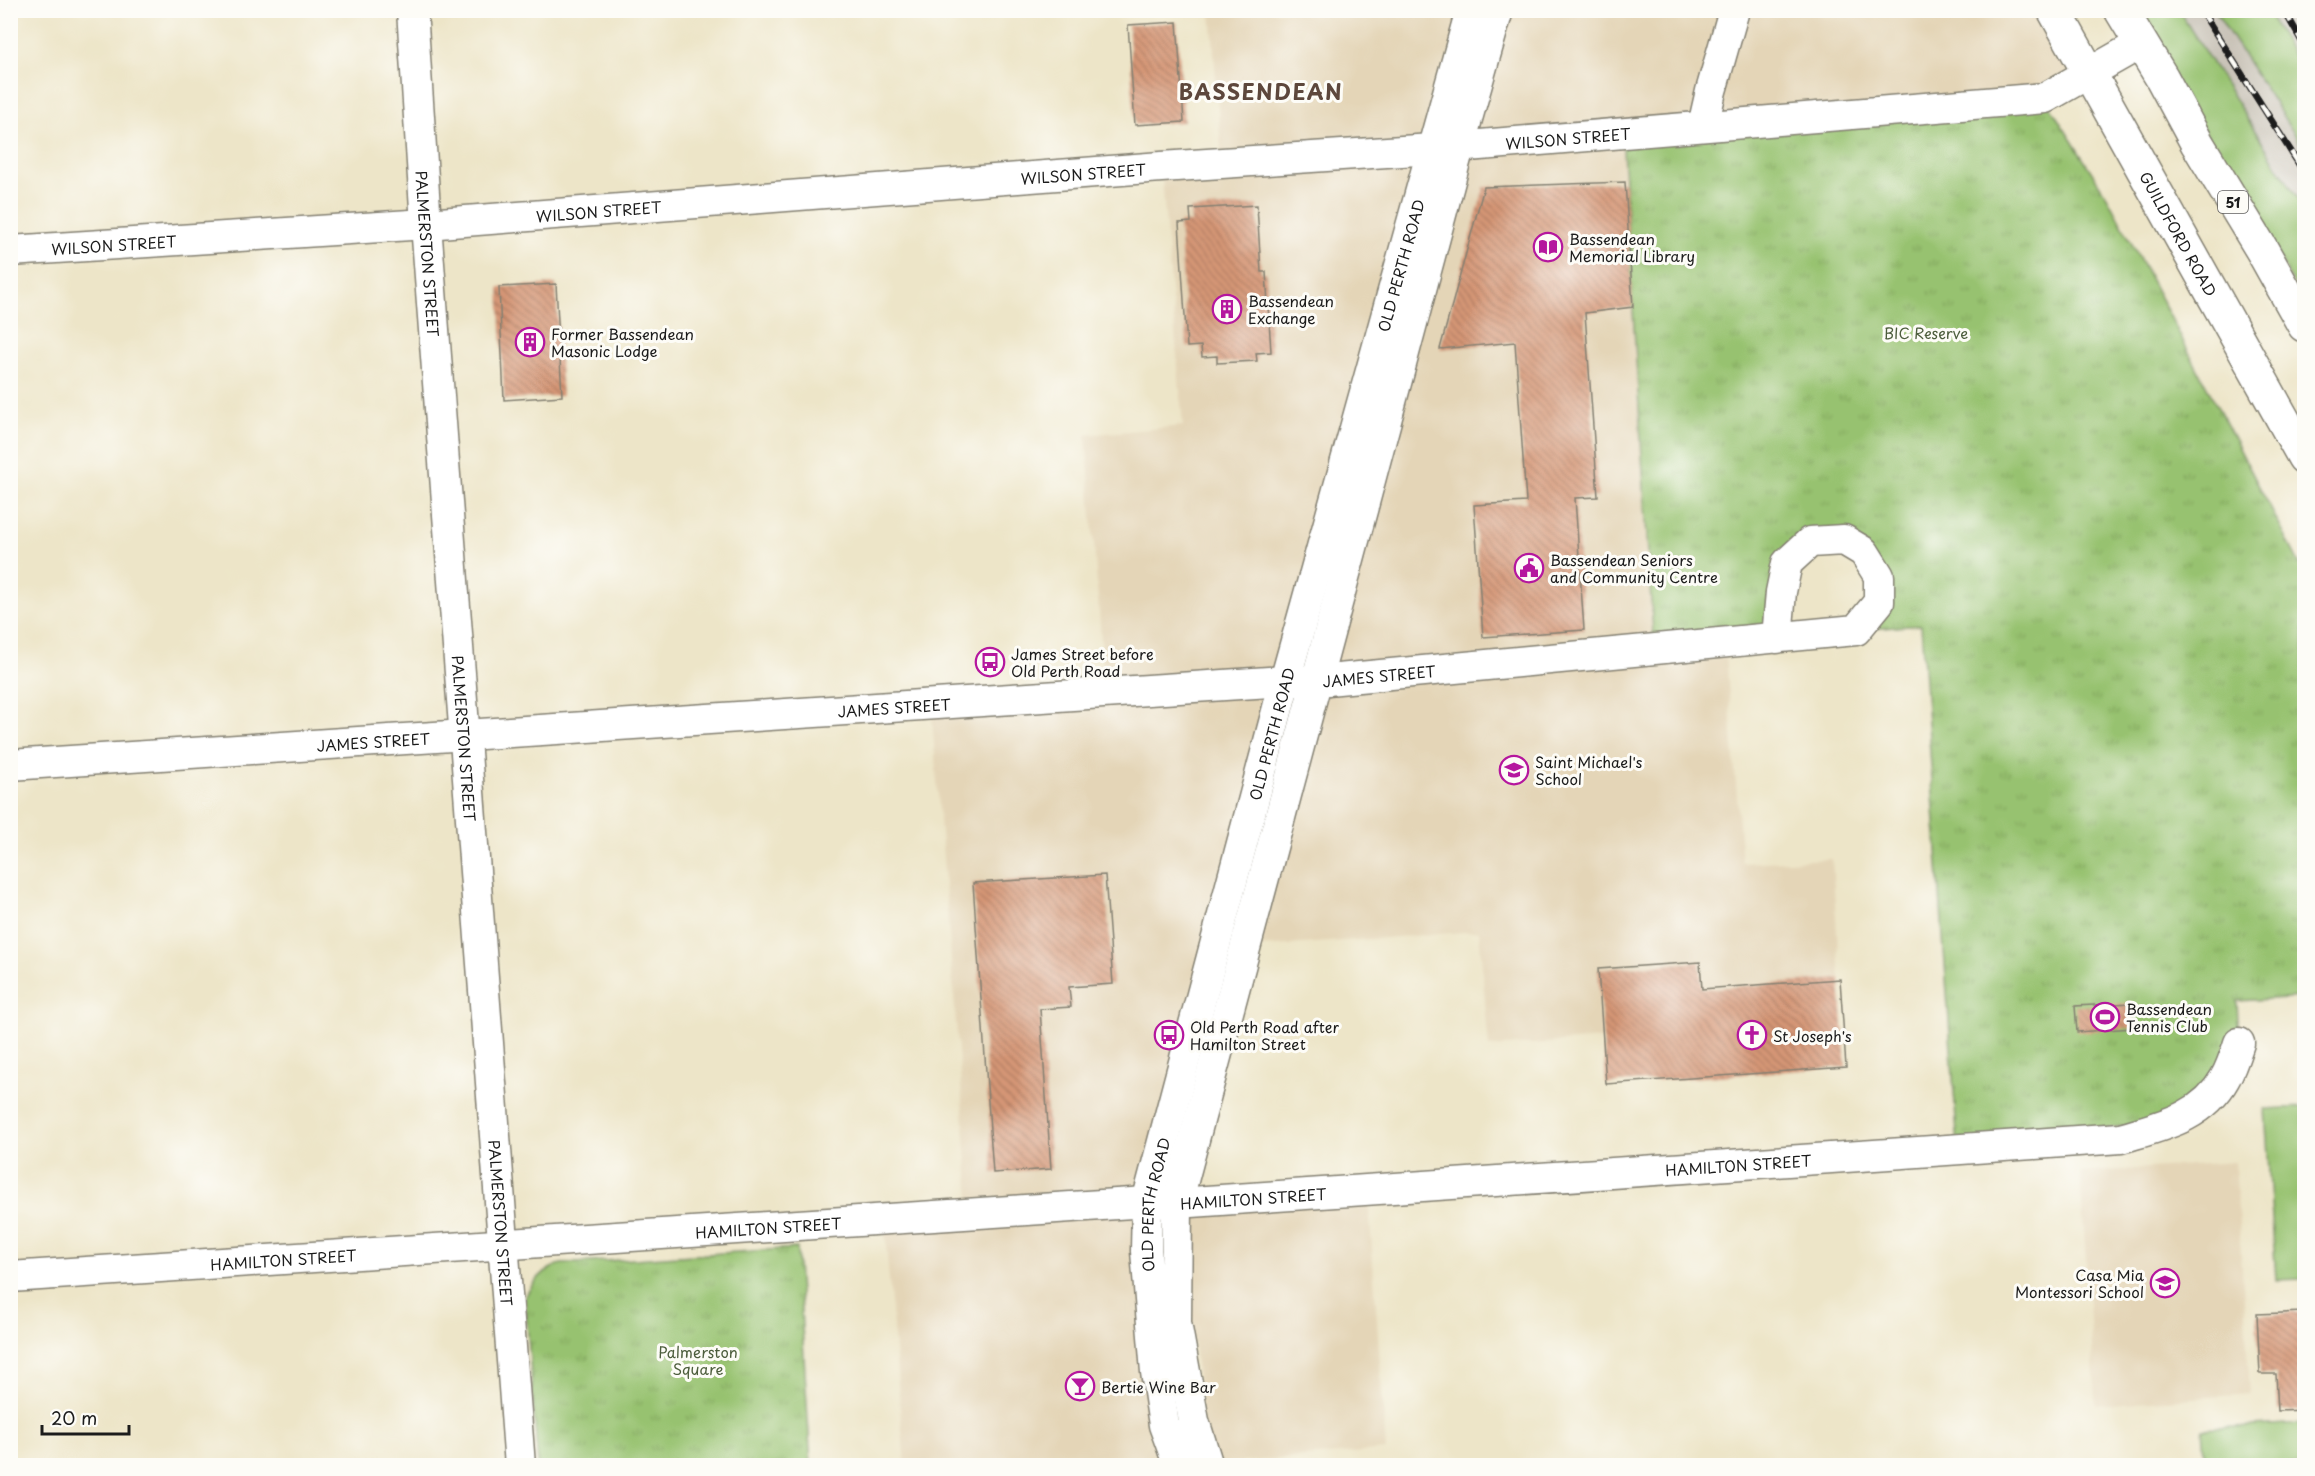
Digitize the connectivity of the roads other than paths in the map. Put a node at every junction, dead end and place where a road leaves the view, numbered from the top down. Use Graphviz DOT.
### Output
graph roads {
  1 [pos="412,10"];
  2 [pos="1470,10"];
  3 [pos="1498,10"];
  4 [pos="1734,10"];
  5 [pos="2054,10"];
  6 [pos="2121,10"];
  7 [pos="2140,44"];
  8 [pos="2090,73"];
  9 [pos="1703,126"];
  10 [pos="1445,148"];
  11 [pos="426,224"];
  12 [pos="10,252"];
  13 [pos="2304,325"];
  14 [pos="2304,457"];
  15 [pos="1778,638"];
  16 [pos="1285,681"];
  17 [pos="1317,681"];
  18 [pos="465,735"];
  19 [pos="10,765"];
  20 [pos="2239,1043"];
  21 [pos="1147,1202"];
  22 [pos="1177,1203"];
  23 [pos="503,1245"];
  24 [pos="10,1277"];
  25 [pos="520,1466"];
  26 [pos="1179,1466"];
  27 [pos="1208,1466"];
  1 -- 11 [label="street, PALMERSTON STREET"];
  2 -- 10 [label="street, OLD PERTH ROAD"];
  3 -- 10 [label="street, OLD PERTH ROAD"];
  4 -- 9 [label="street"];
  5 -- 8 [label="highway, GUILDFORD ROAD"];
  6 -- 7 [label="highway, 51"];
  7 -- 8 [label="street, WILSON STREET"];
  7 -- 13 [label="highway, 51"];
  8 -- 9 [label="street, WILSON STREET"];
  8 -- 14 [label="highway, GUILDFORD ROAD"];
  9 -- 10 [label="street, WILSON STREET"];
  10 -- 11 [label="street, WILSON STREET"];
  10 -- 16 [label="street, OLD PERTH ROAD"];
  10 -- 17 [label="street, OLD PERTH ROAD"];
  11 -- 12 [label="street, WILSON STREET"];
  11 -- 18 [label="street, PALMERSTON STREET"];
  15 -- 17 [label="street, JAMES STREET"];
  16 -- 17 [label="street, JAMES STREET"];
  16 -- 18 [label="street, JAMES STREET"];
  16 -- 21 [label="street, OLD PERTH ROAD"];
  17 -- 22 [label="street, OLD PERTH ROAD"];
  18 -- 19 [label="street, JAMES STREET"];
  18 -- 23 [label="street, PALMERSTON STREET"];
  20 -- 22 [label="street, HAMILTON STREET"];
  21 -- 22 [label="street, HAMILTON STREET"];
  21 -- 23 [label="street, HAMILTON STREET"];
  21 -- 26 [label="street, OLD PERTH ROAD"];
  22 -- 27 [label="street, OLD PERTH ROAD"];
  23 -- 24 [label="street, HAMILTON STREET"];
  23 -- 25 [label="street, PALMERSTON STREET"];
}
